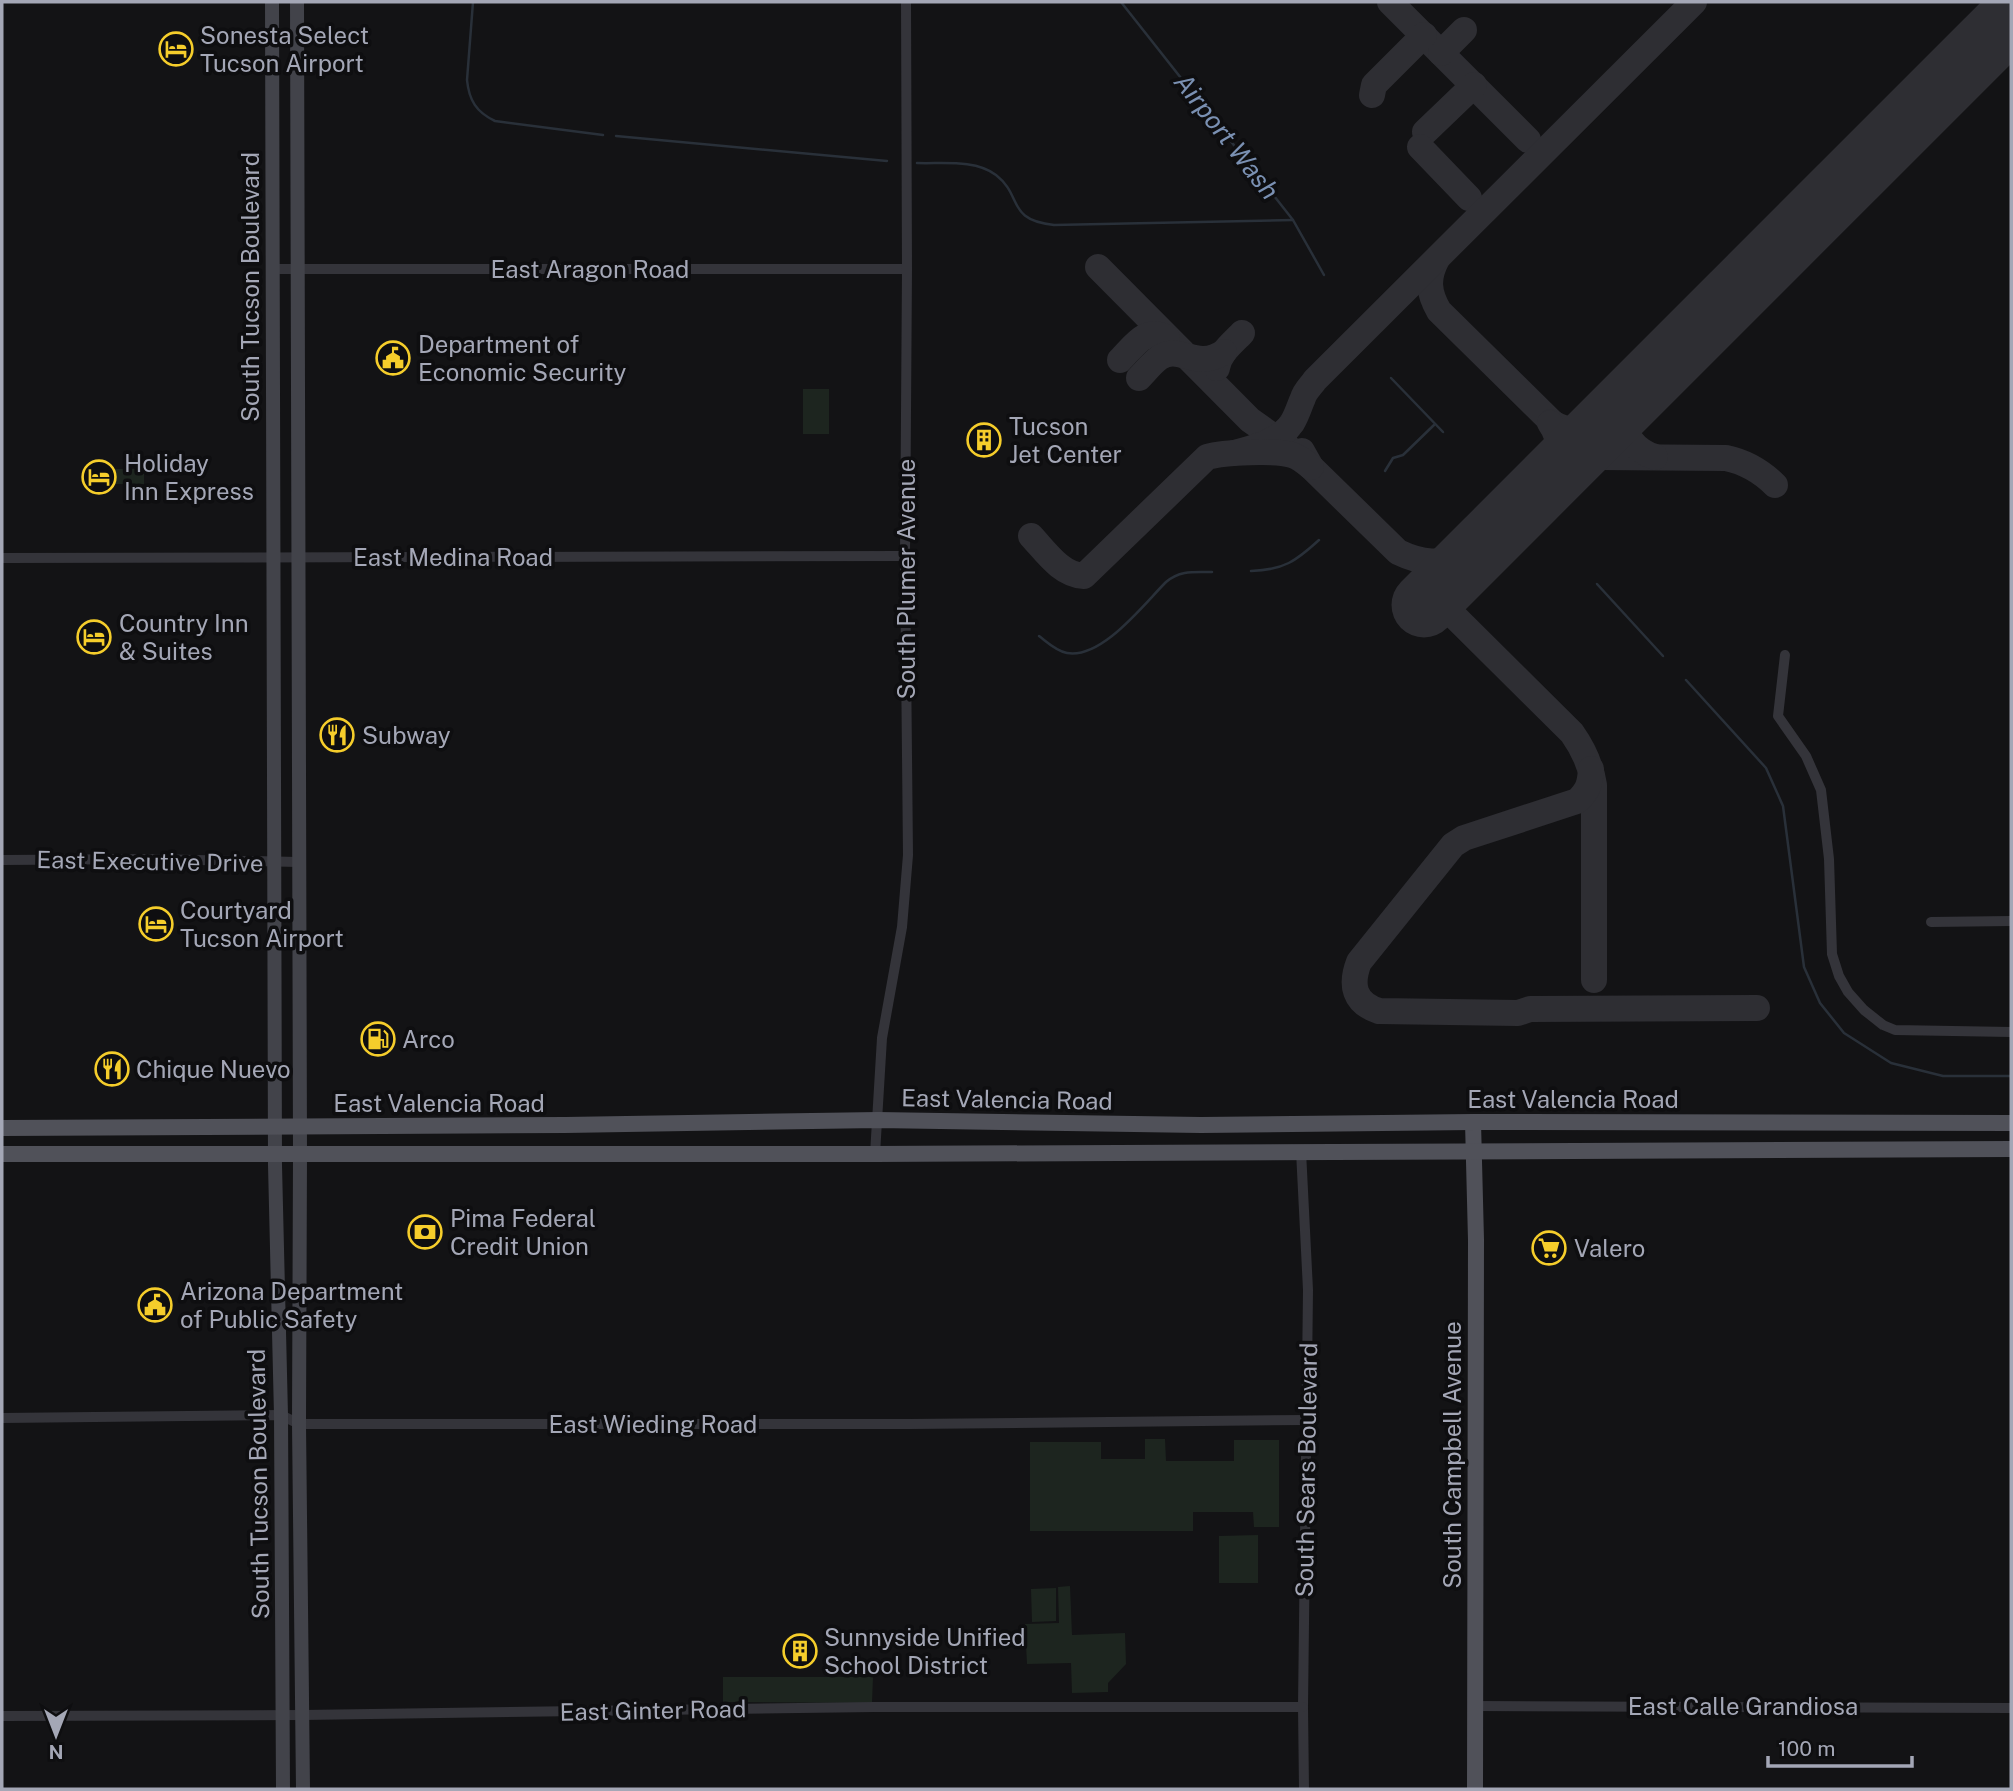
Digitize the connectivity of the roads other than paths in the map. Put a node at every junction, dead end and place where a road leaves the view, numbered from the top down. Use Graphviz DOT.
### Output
graph roads {
  1 [pos="272,2"];
  2 [pos="297,2"];
  3 [pos="906,2"];
  4 [pos="907,269"];
  5 [pos="272,270"];
  6 [pos="297,270"];
  7 [pos="905,556"];
  8 [pos="273,557"];
  9 [pos="299,557"];
  10 [pos="2,558"];
  11 [pos="1785,655"];
  12 [pos="2,860"];
  13 [pos="273,862"];
  14 [pos="298,862"];
  15 [pos="2011,921"];
  16 [pos="1931,922"];
  17 [pos="2011,1032"];
  18 [pos="878,1120"];
  19 [pos="1762,1121"];
  20 [pos="1473,1122"];
  21 [pos="2011,1123"];
  22 [pos="299,1125"];
  23 [pos="565,1125"];
  24 [pos="275,1126"];
  25 [pos="2,1128"];
  26 [pos="2011,1149"];
  27 [pos="1762,1150"];
  28 [pos="1301,1151"];
  29 [pos="1475,1152"];
  30 [pos="2,1154"];
  31 [pos="275,1154"];
  32 [pos="300,1154"];
  33 [pos="566,1154"];
  34 [pos="875,1154"];
  35 [pos="281,1415"];
  36 [pos="2,1418"];
  37 [pos="1306,1420"];
  38 [pos="299,1424"];
  39 [pos="1475,1706"];
  40 [pos="1303,1707"];
  41 [pos="2011,1707"];
  42 [pos="282,1715"];
  43 [pos="302,1715"];
  44 [pos="2,1716"];
  45 [pos="283,1789"];
  46 [pos="303,1789"];
  47 [pos="1304,1789"];
  48 [pos="1475,1789"];
  1 -- 5 [label="main road, South Tucson Boulevard"];
  2 -- 6 [label="main road, South Tucson Boulevard"];
  3 -- 4 [label="street, South Plumer Avenue"];
  4 -- 6 [label="street, East Aragon Road"];
  4 -- 7 [label="street, South Plumer Avenue"];
  5 -- 6 [label="street, East Aragon Road"];
  5 -- 8 [label="main road, South Tucson Boulevard"];
  6 -- 9 [label="main road, South Tucson Boulevard"];
  7 -- 9 [label="street, East Medina Road"];
  7 -- 18 [label="street, South Plumer Avenue"];
  8 -- 9 [label="street, East Medina Road"];
  8 -- 10 [label="street, East Medina Road"];
  8 -- 13 [label="main road, South Tucson Boulevard"];
  9 -- 14 [label="main road, South Tucson Boulevard"];
  11 -- 17 [label="street"];
  12 -- 13 [label="street, East Executive Drive"];
  13 -- 14 [label="street, East Executive Drive"];
  13 -- 24 [label="main road, South Tucson Boulevard"];
  14 -- 22 [label="main road, South Tucson Boulevard"];
  15 -- 16 [label="street"];
  18 -- 20 [label="main road, East Valencia Road"];
  18 -- 23 [label="main road, East Valencia Road"];
  18 -- 34 [label="street, South Plumer Avenue"];
  19 -- 20 [label="main road, East Valencia Road"];
  19 -- 21 [label="main road, East Valencia Road"];
  19 -- 27 [label="main road"];
  20 -- 29 [label="main road, South Campbell Avenue"];
  22 -- 23 [label="main road, East Valencia Road"];
  22 -- 24 [label="main road, East Valencia Road"];
  22 -- 32 [label="main road, South Tucson Boulevard"];
  23 -- 33 [label="main road"];
  24 -- 25 [label="main road, East Valencia Road"];
  24 -- 31 [label="main road, South Tucson Boulevard"];
  26 -- 27 [label="main road"];
  27 -- 29 [label="main road"];
  28 -- 29 [label="main road"];
  28 -- 34 [label="main road"];
  28 -- 37 [label="street, South Sears Boulevard"];
  29 -- 39 [label="main road, South Campbell Avenue"];
  30 -- 31 [label="main road"];
  31 -- 32 [label="main road"];
  31 -- 35 [label="main road, South Tucson Boulevard"];
  32 -- 33 [label="main road"];
  32 -- 38 [label="main road, South Tucson Boulevard"];
  33 -- 34 [label="main road"];
  35 -- 36 [label="street, East Wieding Road"];
  35 -- 38 [label="street, East Wieding Road"];
  35 -- 42 [label="main road, South Tucson Boulevard"];
  37 -- 38 [label="street, East Wieding Road"];
  37 -- 40 [label="street, South Sears Boulevard"];
  38 -- 43 [label="main road, South Tucson Boulevard"];
  39 -- 41 [label="street, East Calle Grandiosa"];
  39 -- 48 [label="main road, South Campbell Avenue"];
  40 -- 43 [label="street, East Ginter Road"];
  40 -- 47 [label="street, South Sears Boulevard"];
  42 -- 43 [label="street, East Ginter Road"];
  42 -- 44 [label="street, East Ginter Road"];
  42 -- 45 [label="main road, South Tucson Boulevard"];
  43 -- 46 [label="main road, South Tucson Boulevard"];
}
